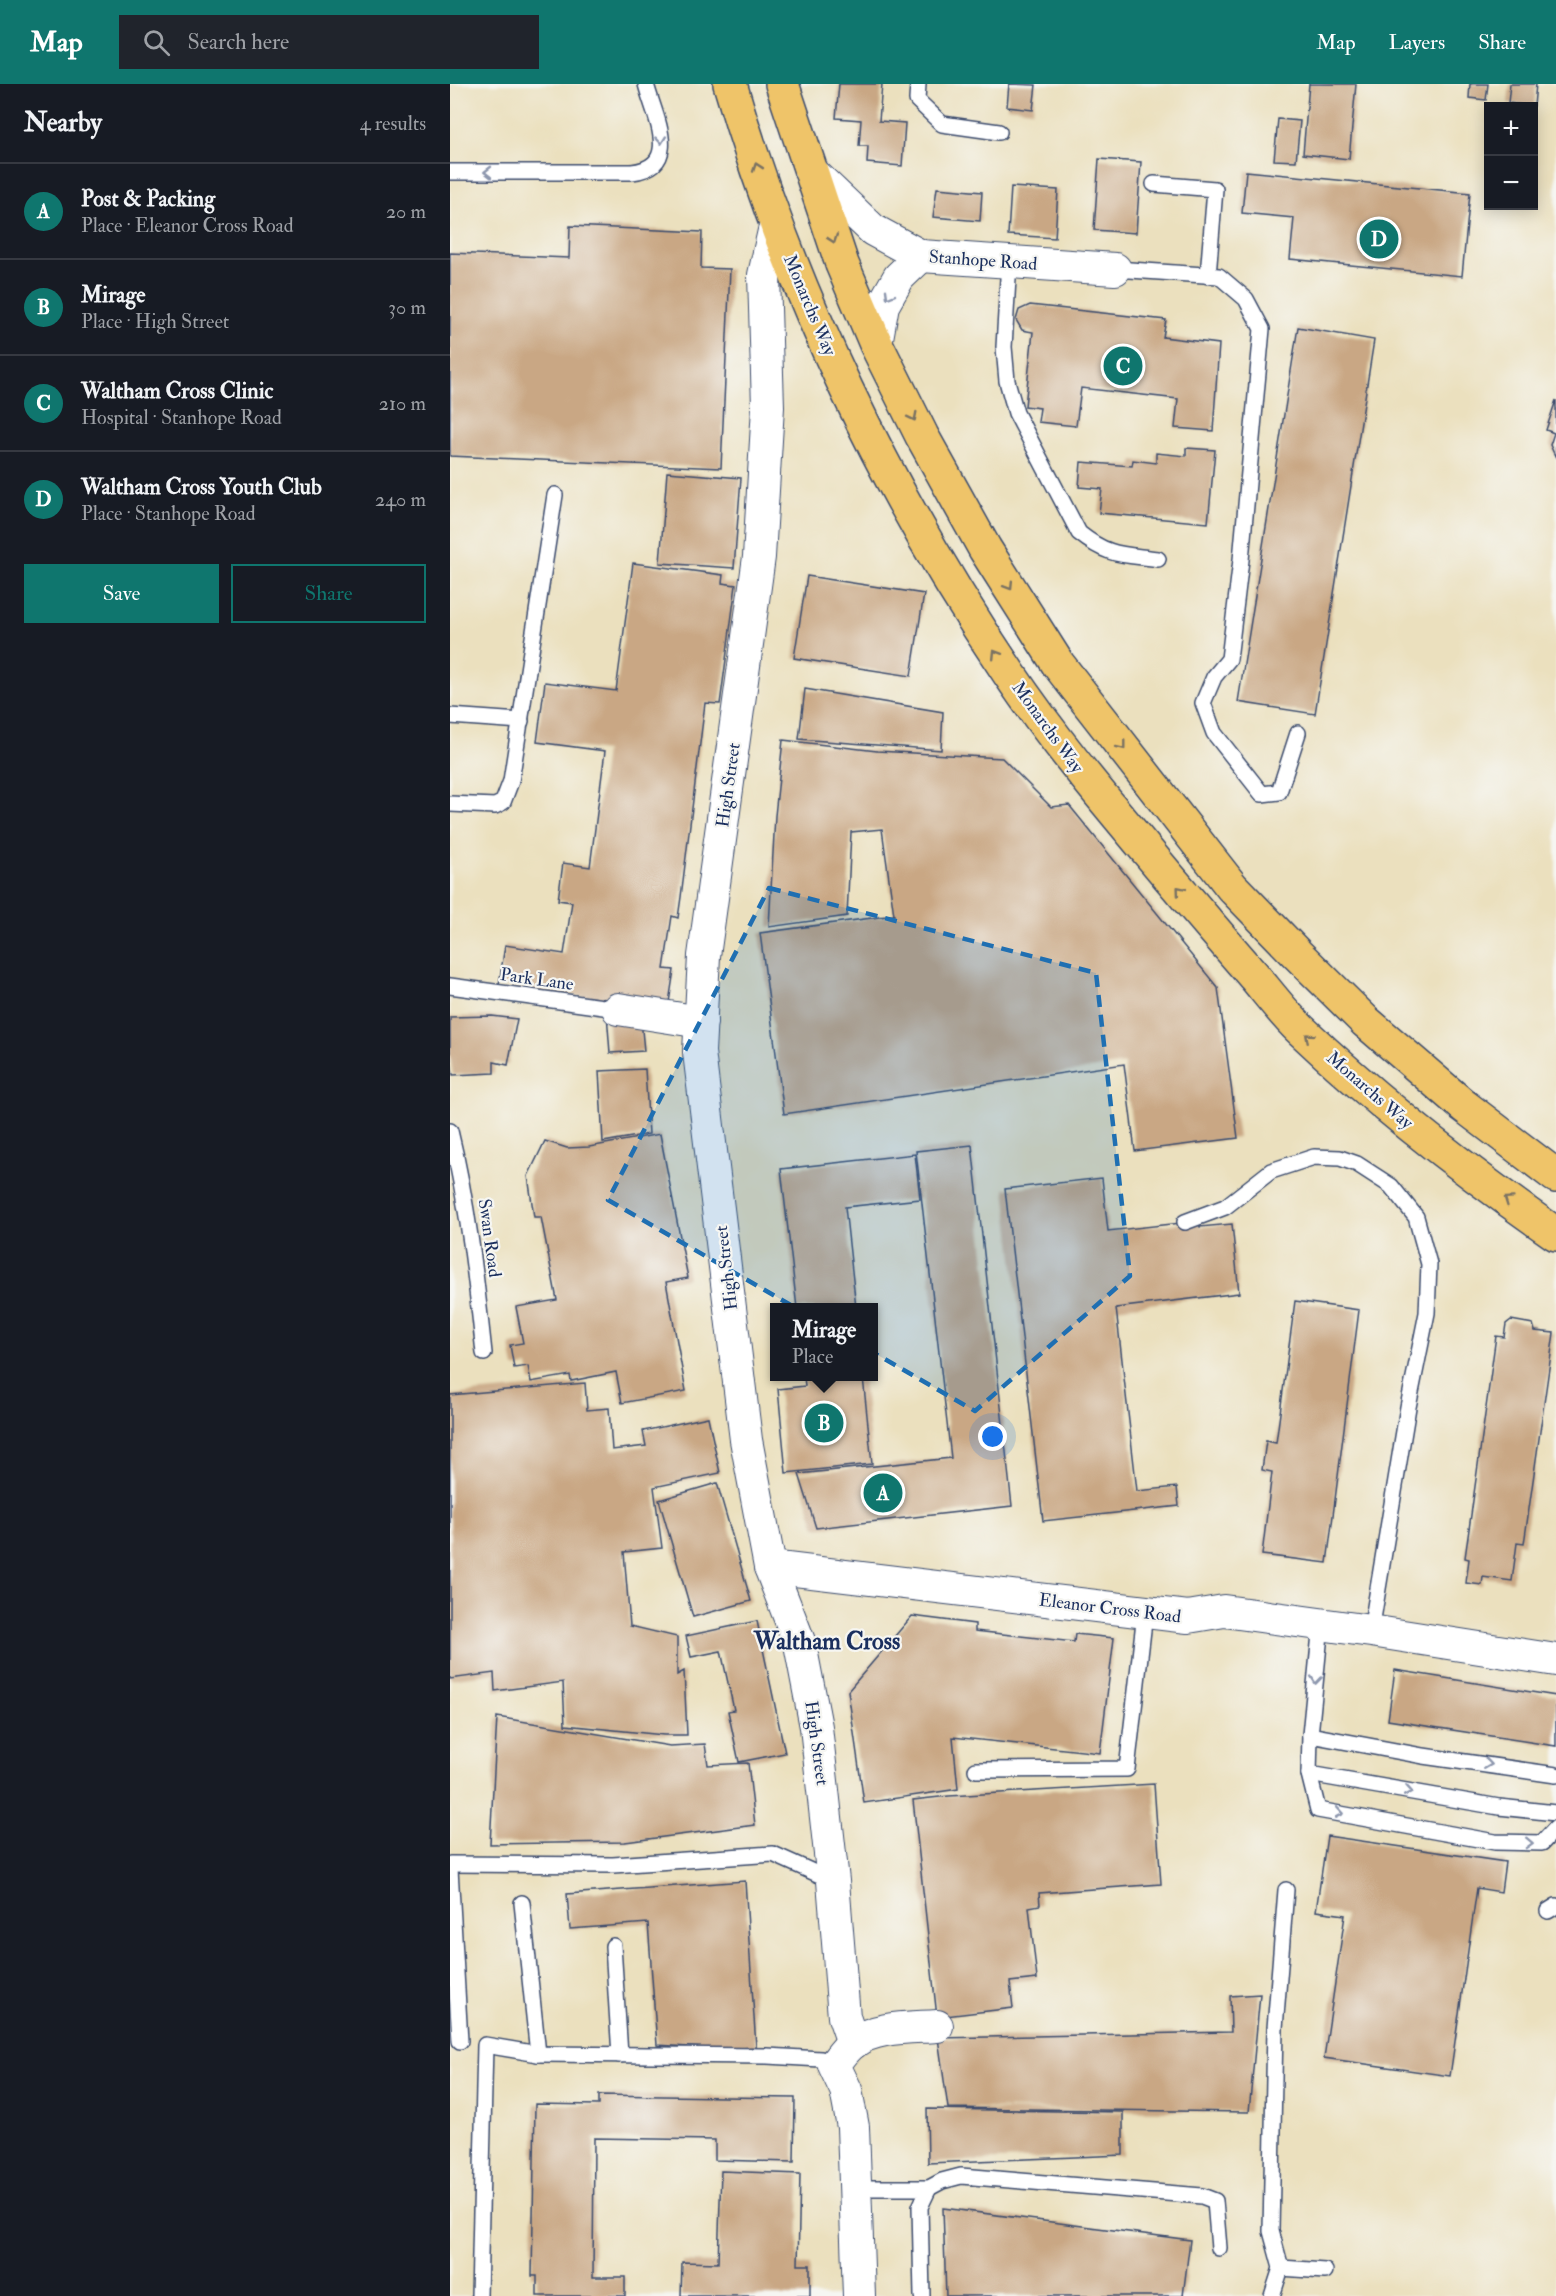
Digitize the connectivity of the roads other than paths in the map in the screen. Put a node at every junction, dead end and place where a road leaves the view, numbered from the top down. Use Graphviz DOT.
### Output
graph roads {
  1 [pos="646,84"];
  2 [pos="730,84"];
  3 [pos="782,84"];
  4 [pos="918,84"];
  5 [pos="999,132"];
  6 [pos="810,170"];
  7 [pos="450,172"];
  8 [pos="1154,184"];
  9 [pos="776,222"];
  10 [pos="921,256"];
  11 [pos="1009,261"];
  12 [pos="1115,269"];
  13 [pos="1208,276"];
  14 [pos="876,344"];
  15 [pos="555,495"];
  16 [pos="1158,559"];
  17 [pos="450,716"];
  18 [pos="521,721"];
  19 [pos="1298,733"];
  20 [pos="450,804"];
  21 [pos="450,986"];
  22 [pos="618,1009"];
  23 [pos="701,1022"];
  24 [pos="450,1131"];
  25 [pos="1556,1176"];
  26 [pos="1185,1222"];
  27 [pos="1556,1234"];
  28 [pos="484,1353"];
  29 [pos="770,1568"];
  30 [pos="1134,1611"];
  31 [pos="1321,1624"];
  32 [pos="1371,1631"];
  33 [pos="1556,1660"];
  34 [pos="1310,1735"];
  35 [pos="976,1770"];
  36 [pos="1309,1774"];
  37 [pos="1556,1775"];
  38 [pos="1556,1813"];
  39 [pos="1556,1828"];
  40 [pos="450,1864"];
  41 [pos="450,1869"];
  42 [pos="833,1881"];
  43 [pos="1286,1890"];
  44 [pos="522,1903"];
  45 [pos="613,1946"];
  46 [pos="937,2026"];
  47 [pos="455,2041"];
  48 [pos="485,2045"];
  49 [pos="538,2054"];
  50 [pos="844,2054"];
  51 [pos="620,2055"];
  52 [pos="855,2188"];
  53 [pos="929,2188"];
  54 [pos="1219,2248"];
  55 [pos="1281,2268"];
  56 [pos="1325,2271"];
  57 [pos="479,2296"];
  58 [pos="859,2296"];
  59 [pos="922,2296"];
  60 [pos="1272,2296"];
  1 -- 7 [label="lane, one-way"];
  9 -- 2 [label="main road, Monarchs Way, one-way"];
  3 -- 6 [label="main road"];
  4 -- 5 [label="lane"];
  6 -- 10 [label="street, Stanhope Road"];
  6 -- 14 [label="main road, one-way"];
  8 -- 13 [label="lane"];
  9 -- 23 [label="street, High Street"];
  27 -- 9 [label="main road, Monarchs Way, one-way"];
  10 -- 11 [label="street, Stanhope Road"];
  10 -- 14 [label="street, one-way"];
  11 -- 12 [label="street, Stanhope Road"];
  11 -- 16 [label="lane"];
  12 -- 13 [label="lane"];
  13 -- 19 [label="lane"];
  14 -- 25 [label="main road, one-way"];
  15 -- 18 [label="lane"];
  17 -- 18 [label="lane"];
  18 -- 20 [label="lane"];
  21 -- 22 [label="lane, Park Lane"];
  22 -- 23 [label="street"];
  23 -- 29 [label="street, High Street"];
  24 -- 28 [label="lane, Swan Road"];
  26 -- 32 [label="lane"];
  29 -- 30 [label="street, Eleanor Cross Road"];
  29 -- 42 [label="street, High Street"];
  30 -- 31 [label="street, Eleanor Cross Road"];
  30 -- 35 [label="lane"];
  31 -- 32 [label="street, Eleanor Cross Road"];
  31 -- 34 [label="lane, one-way"];
  32 -- 33 [label="street, Eleanor Cross Road"];
  34 -- 36 [label="lane"];
  34 -- 37 [label="lane, one-way"];
  36 -- 38 [label="lane, one-way"];
  36 -- 39 [label="lane, one-way"];
  40 -- 42 [label="lane"];
  41 -- 47 [label="lane"];
  42 -- 50 [label="street, High Street"];
  43 -- 55 [label="lane"];
  44 -- 49 [label="lane"];
  45 -- 51 [label="lane"];
  46 -- 50 [label="street"];
  47 -- 48 [label="lane"];
  48 -- 49 [label="lane"];
  48 -- 57 [label="lane"];
  49 -- 51 [label="lane"];
  50 -- 51 [label="lane"];
  50 -- 52 [label="street, High Street"];
  52 -- 53 [label="lane"];
  52 -- 58 [label="street, High Street"];
  53 -- 54 [label="lane"];
  53 -- 59 [label="lane"];
  55 -- 56 [label="lane"];
  55 -- 60 [label="lane"];
}
